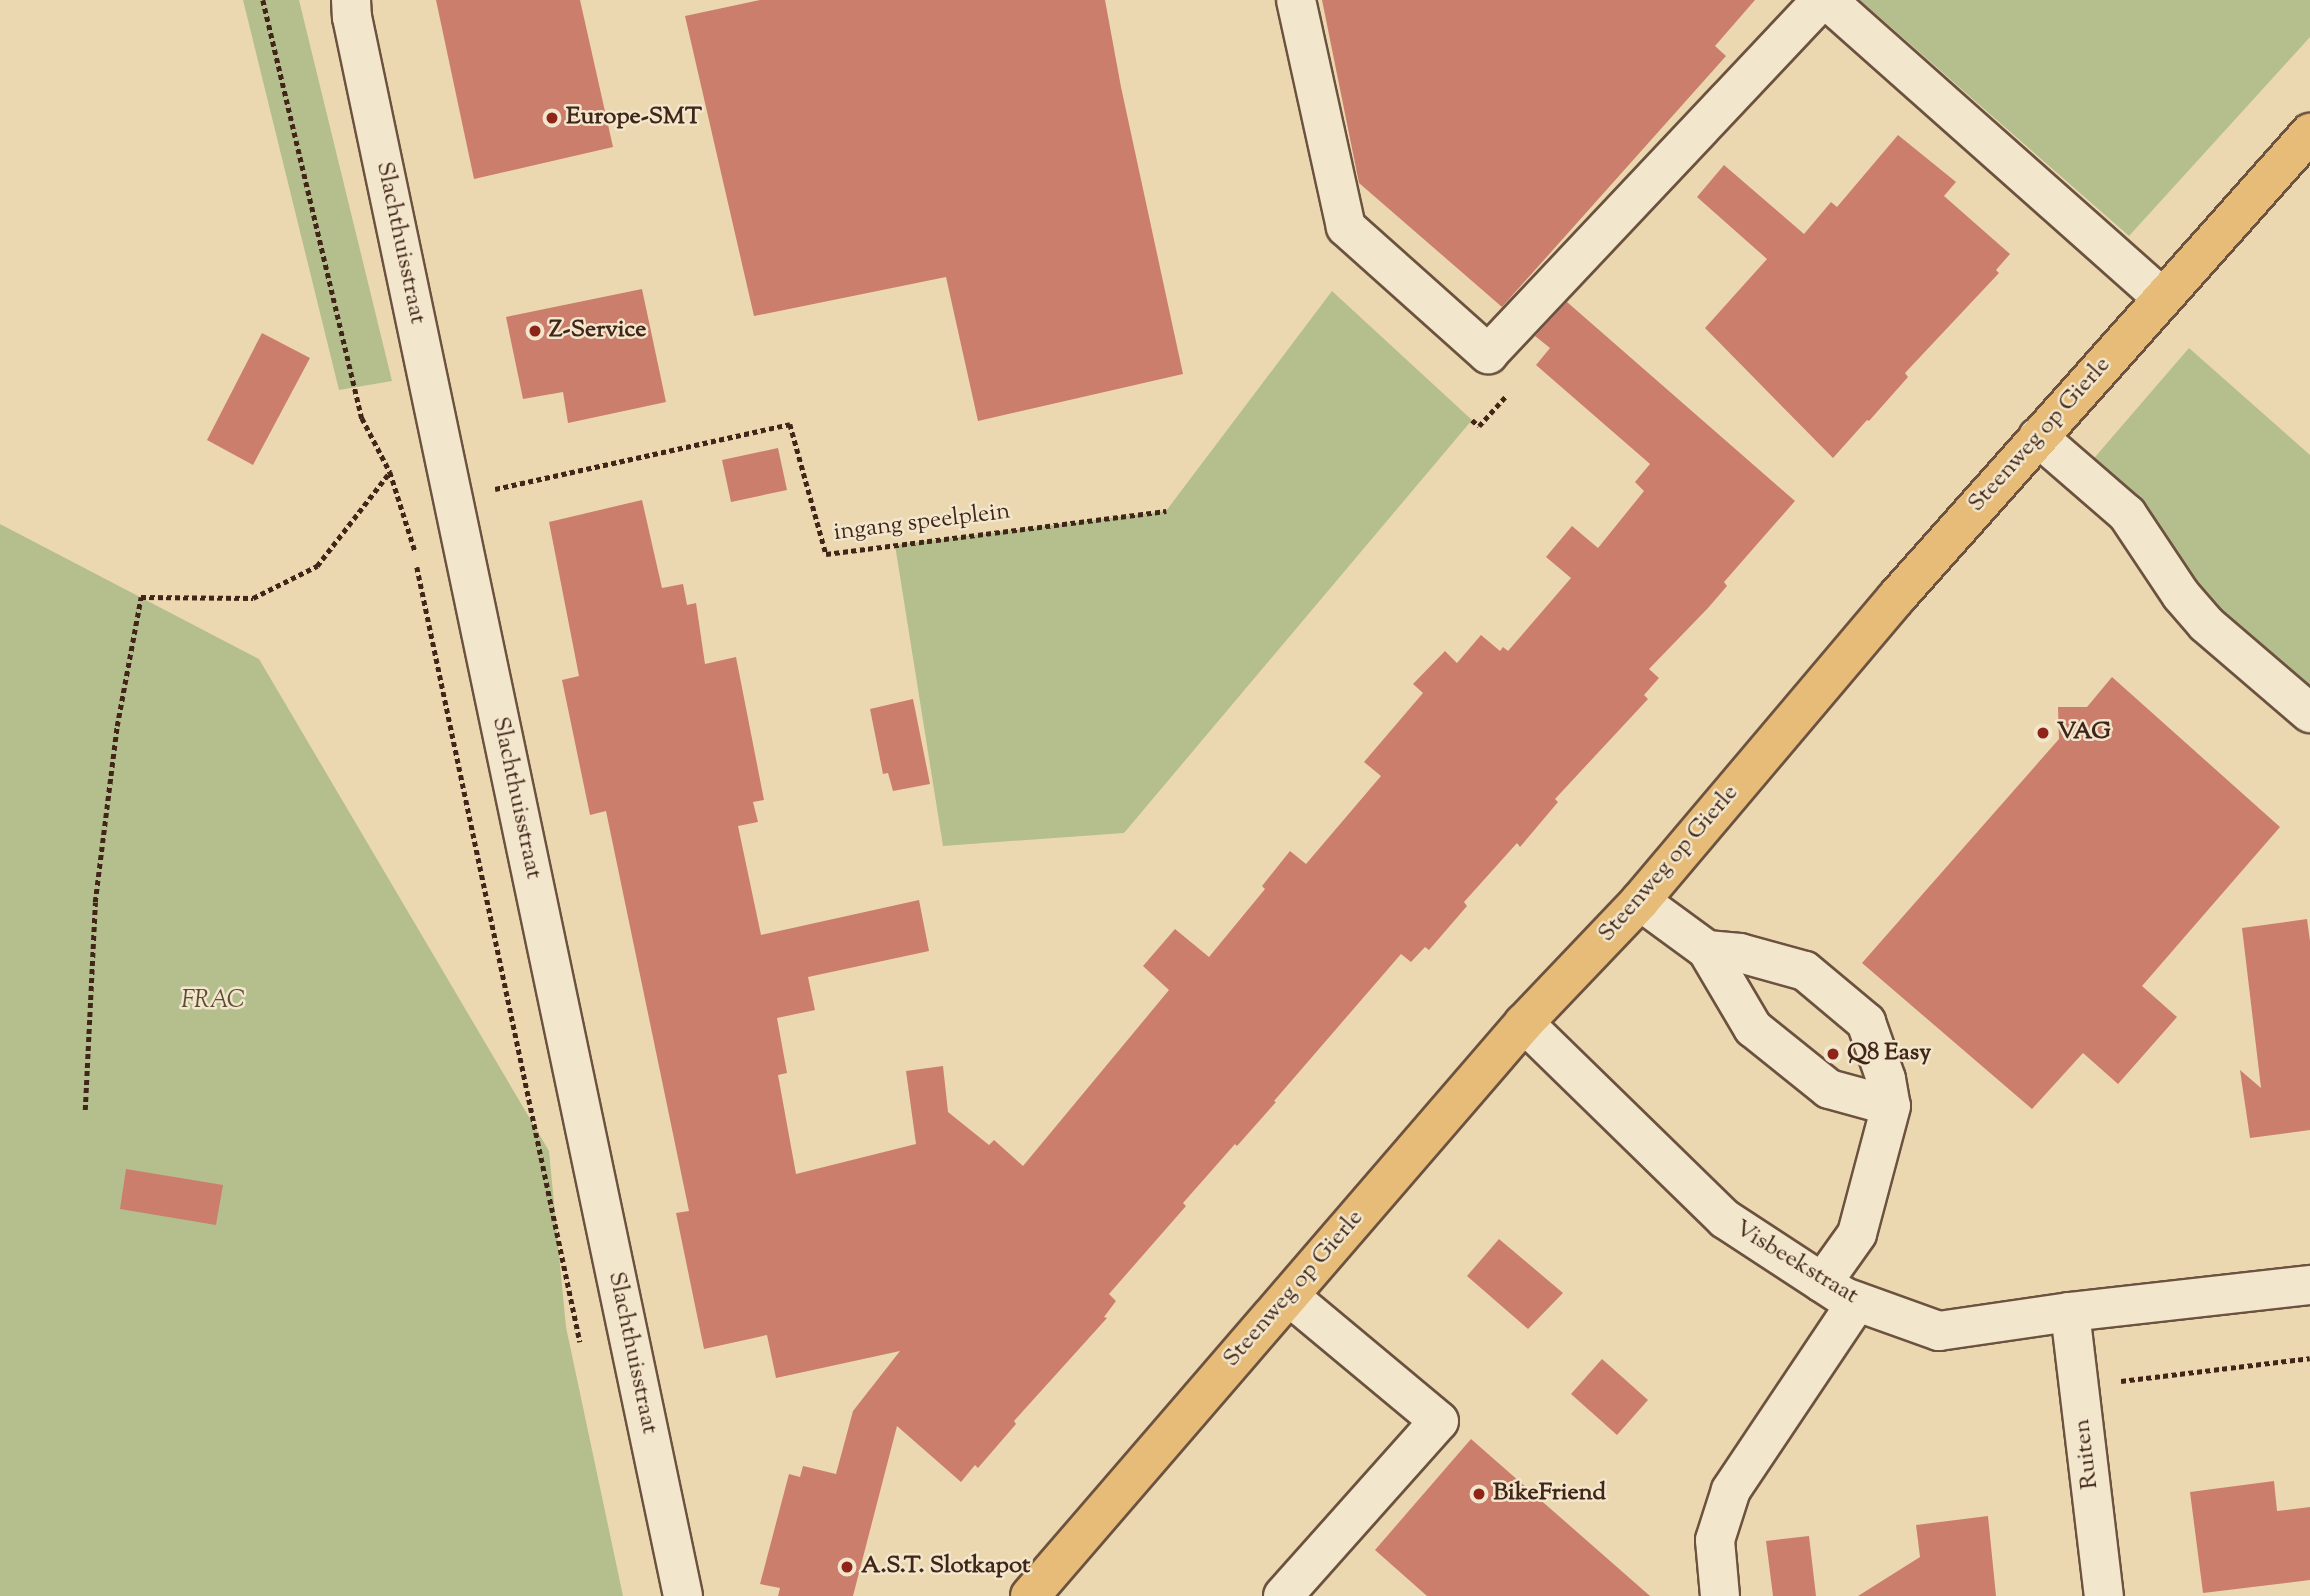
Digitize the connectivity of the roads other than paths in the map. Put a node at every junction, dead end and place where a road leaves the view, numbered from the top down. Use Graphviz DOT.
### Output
graph roads {
  1 [pos="351,0"];
  2 [pos="1296,0"];
  3 [pos="1822,0"];
  4 [pos="1827,0"];
  5 [pos="2310,133"];
  6 [pos="2162,297"];
  7 [pos="2038,437"];
  8 [pos="2310,713"];
  9 [pos="1640,901"];
  10 [pos="1707,950"];
  11 [pos="1524,1023"];
  12 [pos="1891,1106"];
  13 [pos="1822,1283"];
  14 [pos="2310,1285"];
  15 [pos="1289,1296"];
  16 [pos="1857,1302"];
  17 [pos="2070,1312"];
  18 [pos="683,1596"];
  19 [pos="1030,1596"];
  20 [pos="1283,1596"];
  21 [pos="1720,1596"];
  22 [pos="2104,1596"];
  1 -- 18 [label="street, Slachthuisstraat"];
  2 -- 3 [label="street"];
  4 -- 6 [label="street"];
  5 -- 6 [label="main road, Steenweg op Gierle"];
  6 -- 7 [label="main road, Steenweg op Gierle"];
  7 -- 8 [label="street"];
  7 -- 9 [label="main road, Steenweg op Gierle"];
  9 -- 10 [label="street"];
  9 -- 11 [label="main road, Steenweg op Gierle"];
  10 -- 12 [label="street"];
  10 -- 12 [label="street"];
  11 -- 13 [label="street, Visbeekstraat"];
  11 -- 15 [label="main road, Steenweg op Gierle"];
  12 -- 13 [label="street"];
  13 -- 16 [label="street, Visbeekstraat"];
  14 -- 17 [label="street, Visbeekstraat"];
  15 -- 19 [label="main road, Steenweg op Gierle"];
  15 -- 20 [label="street"];
  16 -- 17 [label="street, Visbeekstraat"];
  16 -- 21 [label="street"];
  17 -- 22 [label="street, Ruiten"];
}
